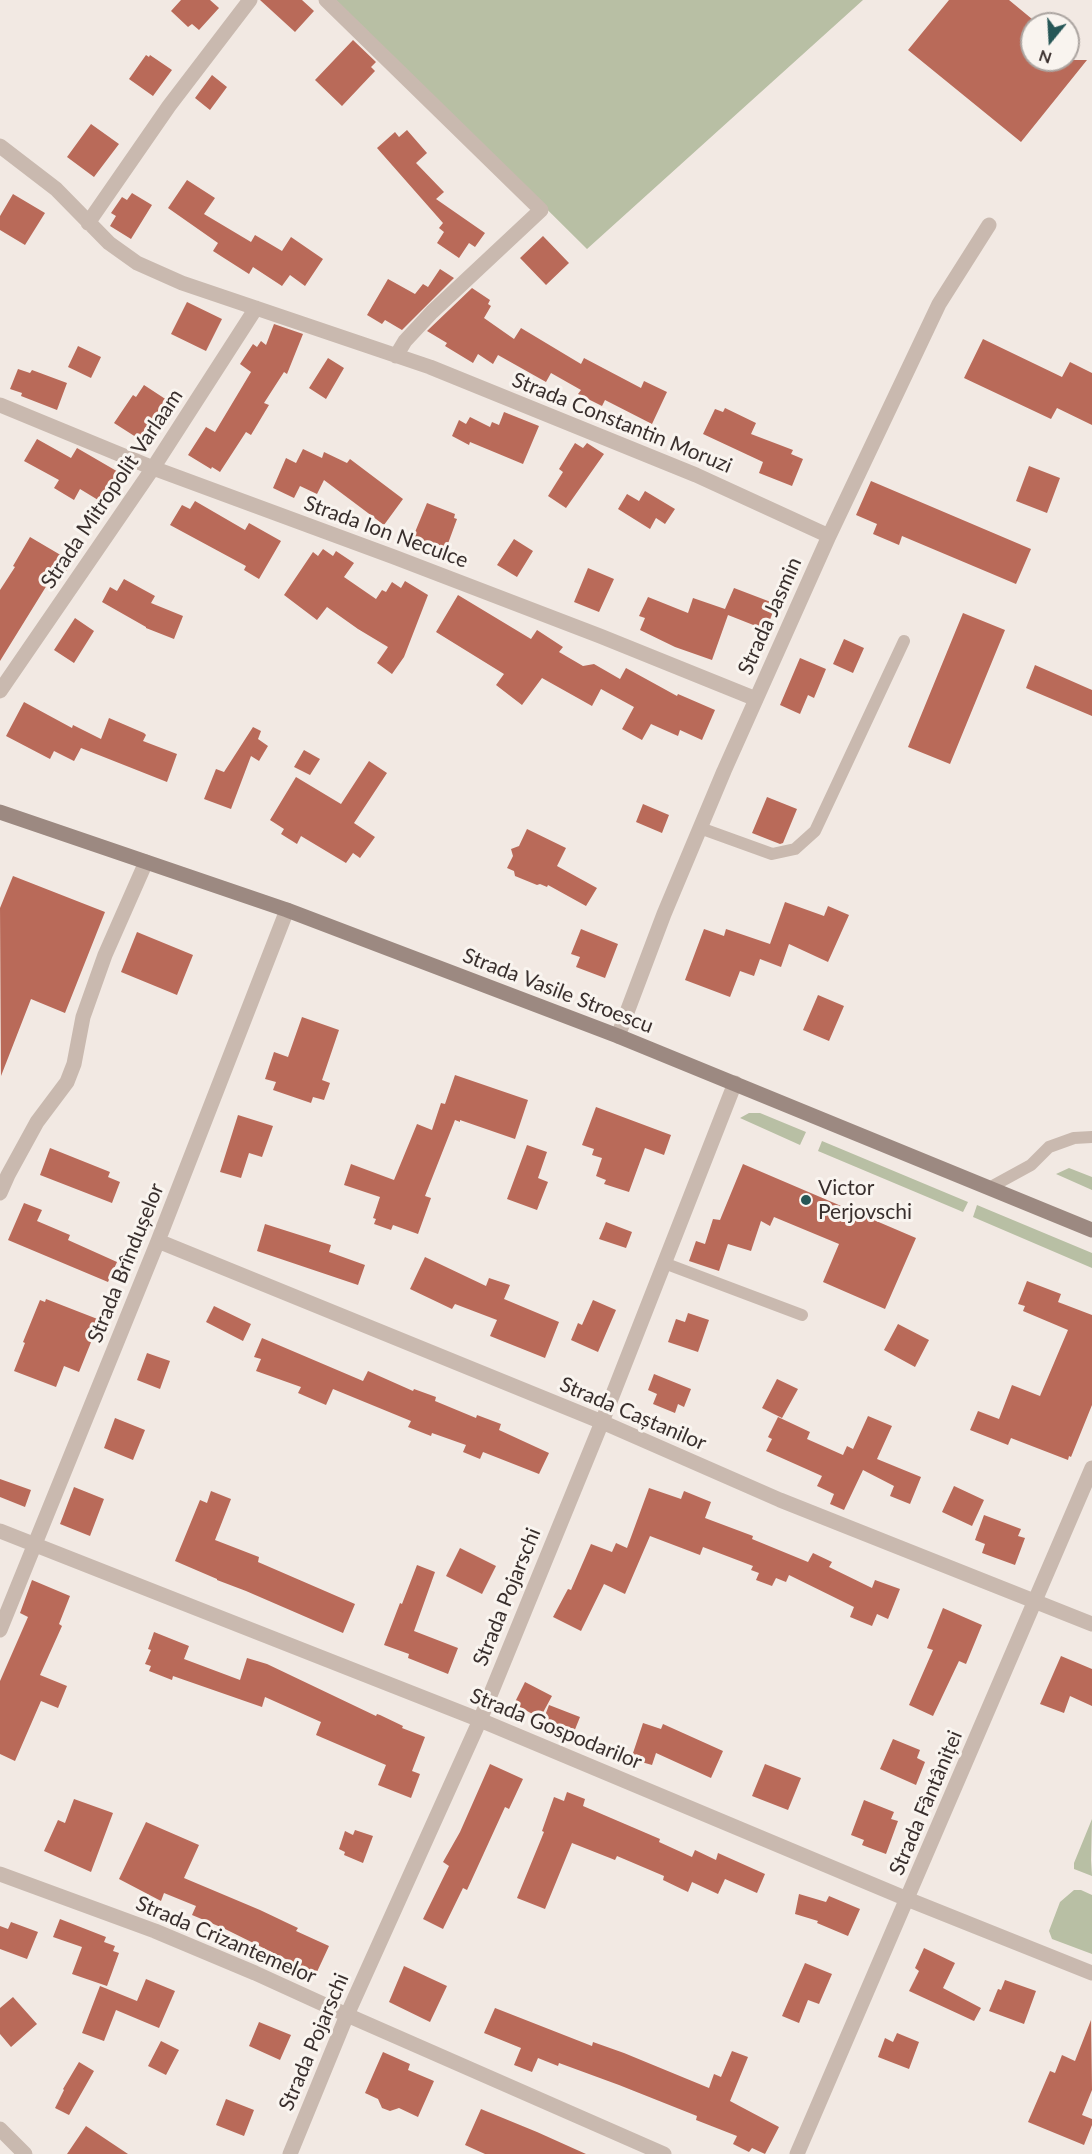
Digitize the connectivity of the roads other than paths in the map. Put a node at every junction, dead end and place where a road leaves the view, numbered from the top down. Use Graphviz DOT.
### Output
graph roads {
  1 [pos="250,0"];
  2 [pos="326,0"];
  3 [pos="0,146"];
  4 [pos="88,224"];
  5 [pos="989,225"];
  6 [pos="256,308"];
  7 [pos="396,356"];
  8 [pos="0,405"];
  9 [pos="153,468"];
  10 [pos="829,536"];
  11 [pos="904,641"];
  12 [pos="0,691"];
  13 [pos="756,699"];
  14 [pos="0,812"];
  15 [pos="700,828"];
  16 [pos="146,862"];
  17 [pos="287,910"];
  18 [pos="618,1036"];
  19 [pos="735,1083"];
  20 [pos="1092,1137"];
  21 [pos="989,1188"];
  22 [pos="0,1193"];
  23 [pos="1092,1230"];
  24 [pos="158,1242"];
  25 [pos="664,1263"];
  26 [pos="802,1315"];
  27 [pos="602,1422"];
  28 [pos="1092,1468"];
  29 [pos="0,1531"];
  30 [pos="36,1545"];
  31 [pos="1035,1601"];
  32 [pos="1092,1624"];
  33 [pos="0,1630"];
  34 [pos="480,1720"];
  35 [pos="0,1874"];
  36 [pos="907,1899"];
  37 [pos="1092,1973"];
  38 [pos="347,2016"];
  39 [pos="0,2129"];
  40 [pos="25,2154"];
  41 [pos="290,2154"];
  42 [pos="664,2154"];
  43 [pos="797,2154"];
  1 -- 4 [label="street"];
  2 -- 7 [label="street"];
  3 -- 4 [label="street, Strada Constantin Moruzi"];
  4 -- 6 [label="street, Strada Constantin Moruzi"];
  5 -- 10 [label="street, Strada Jasmin"];
  6 -- 7 [label="street, Strada Constantin Moruzi"];
  6 -- 9 [label="street, Strada Mitropolit Varlaam"];
  7 -- 10 [label="street, Strada Constantin Moruzi"];
  8 -- 9 [label="street, Strada Ion Neculce"];
  9 -- 12 [label="street, Strada Mitropolit Varlaam"];
  9 -- 13 [label="street, Strada Ion Neculce"];
  10 -- 13 [label="street, Strada Jasmin"];
  11 -- 15 [label="lane"];
  13 -- 15 [label="street, Strada Jasmin"];
  14 -- 16 [label="main road, Strada Vasile Stroescu"];
  15 -- 18 [label="street, Strada Jasmin"];
  16 -- 17 [label="main road, Strada Vasile Stroescu"];
  16 -- 22 [label="street"];
  17 -- 18 [label="main road, Strada Vasile Stroescu"];
  17 -- 24 [label="street, Strada Brîndușelor"];
  18 -- 19 [label="main road, Strada Vasile Stroescu"];
  19 -- 21 [label="main road, Strada Vasile Stroescu"];
  19 -- 25 [label="street, Strada Pojarschi"];
  20 -- 21 [label="lane"];
  21 -- 23 [label="main road, Strada Vasile Stroescu"];
  24 -- 27 [label="street, Strada Caștanilor"];
  24 -- 30 [label="street, Strada Brîndușelor"];
  25 -- 26 [label="lane"];
  25 -- 27 [label="street, Strada Pojarschi"];
  27 -- 31 [label="street, Strada Caștanilor"];
  27 -- 34 [label="street, Strada Pojarschi"];
  28 -- 31 [label="street, Strada Fântâniței"];
  29 -- 30 [label="street, Strada Gospodarilor"];
  30 -- 33 [label="street, Strada Brîndușelor"];
  30 -- 34 [label="street, Strada Gospodarilor"];
  31 -- 32 [label="street, Strada Caștanilor"];
  31 -- 36 [label="street, Strada Fântâniței"];
  34 -- 36 [label="street, Strada Gospodarilor"];
  34 -- 38 [label="street, Strada Pojarschi"];
  35 -- 38 [label="street, Strada Crizantemelor"];
  36 -- 37 [label="street, Strada Gospodarilor"];
  36 -- 43 [label="street, Strada Fântâniței"];
  38 -- 41 [label="street, Strada Pojarschi"];
  38 -- 42 [label="street, Strada Crizantemelor"];
  39 -- 40 [label="street"];
}
